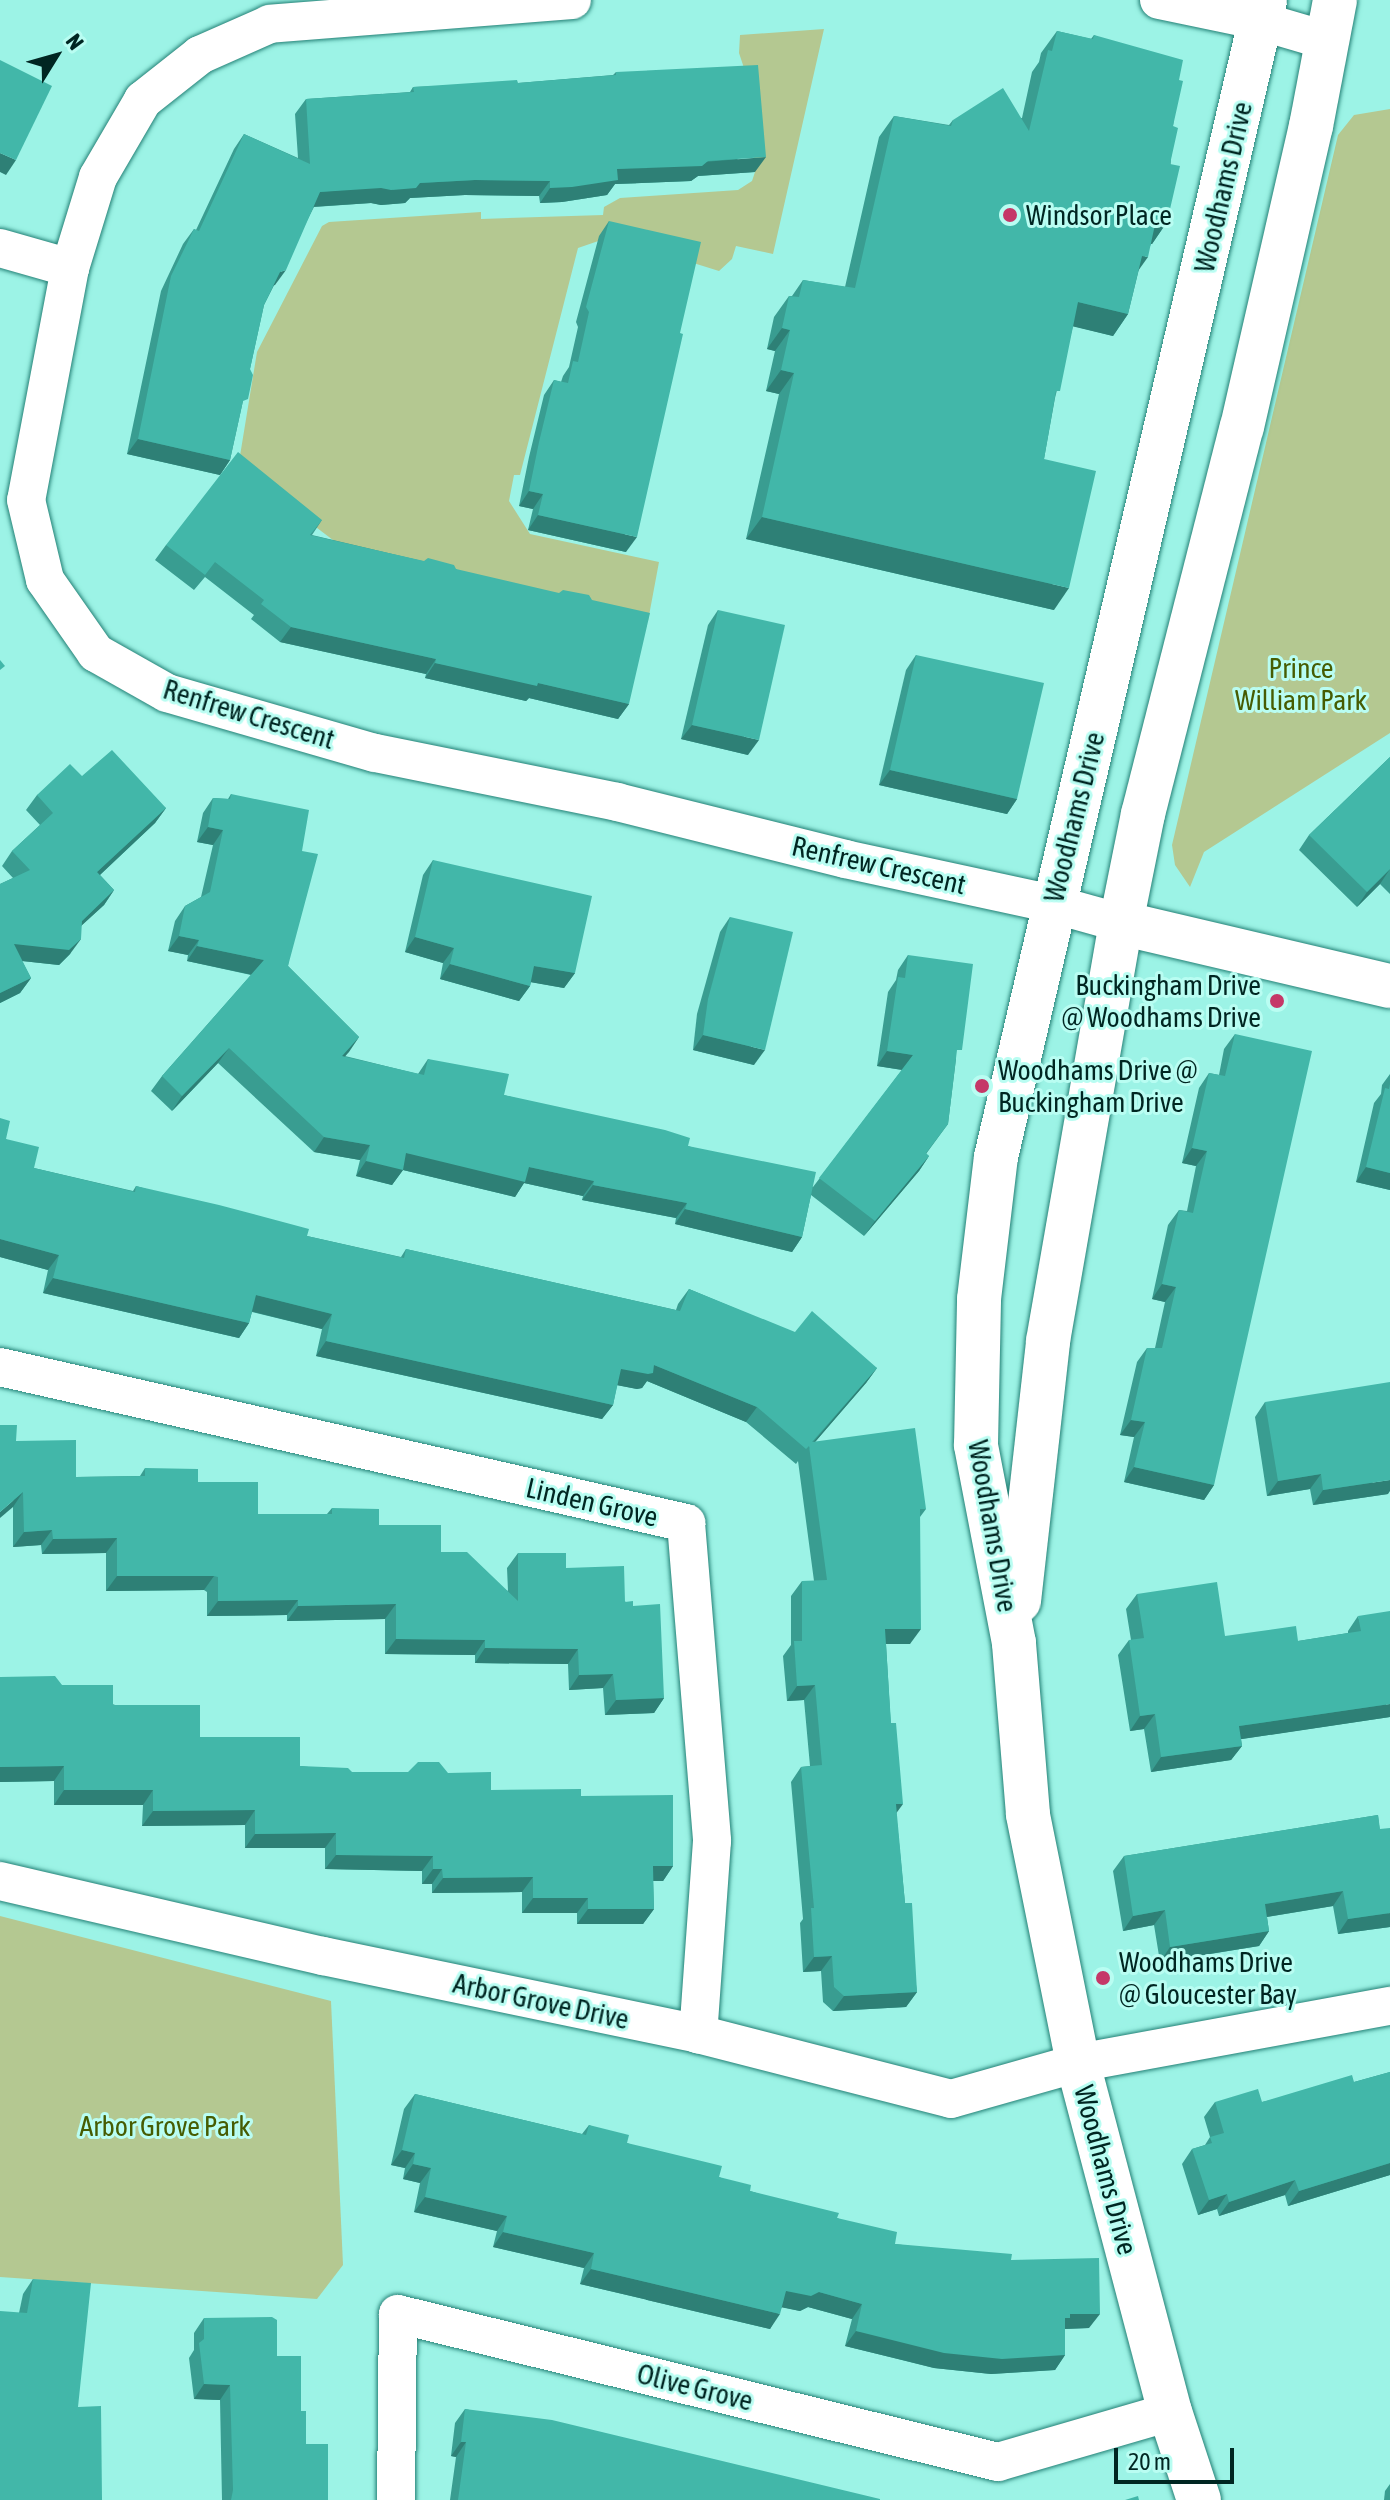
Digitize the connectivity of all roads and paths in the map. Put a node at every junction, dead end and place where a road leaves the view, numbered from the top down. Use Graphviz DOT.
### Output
graph roads {
  1 [pos="572,0"];
  2 [pos="1159,0"];
  3 [pos="1263,11"];
  4 [pos="1331,20"];
  5 [pos="0,248"];
  6 [pos="70,268"];
  7 [pos="1053,904"];
  8 [pos="1121,923"];
  9 [pos="1390,986"];
  10 [pos="0,1367"];
  11 [pos="1014,1643"];
  12 [pos="0,1881"];
  13 [pos="1390,2006"];
  14 [pos="698,2034"];
  15 [pos="1078,2063"];
  16 [pos="1170,2412"];
  17 [pos="396,2500"];
  18 [pos="1199,2500"];
  1 -- 6 [label="street, Renfrew Crescent"];
  2 -- 3 [label="street"];
  3 -- 4 [label="street"];
  3 -- 7 [label="street, Woodhams Drive"];
  4 -- 8 [label="street, Woodhams Drive"];
  5 -- 6 [label="street"];
  6 -- 7 [label="street, Renfrew Crescent"];
  7 -- 8 [label="street, Renfrew Crescent"];
  7 -- 11 [label="street, Woodhams Drive"];
  8 -- 9 [label="street"];
  8 -- 11 [label="street, Woodhams Drive"];
  10 -- 14 [label="street, Linden Grove"];
  11 -- 15 [label="street, Woodhams Drive"];
  12 -- 14 [label="street, Arbor Grove Drive"];
  13 -- 15 [label="street, Arbor Grove Drive"];
  14 -- 15 [label="street, Arbor Grove Drive"];
  15 -- 16 [label="street, Woodhams Drive"];
  16 -- 17 [label="street, Olive Grove"];
  16 -- 18 [label="street, Woodhams Drive"];
}
